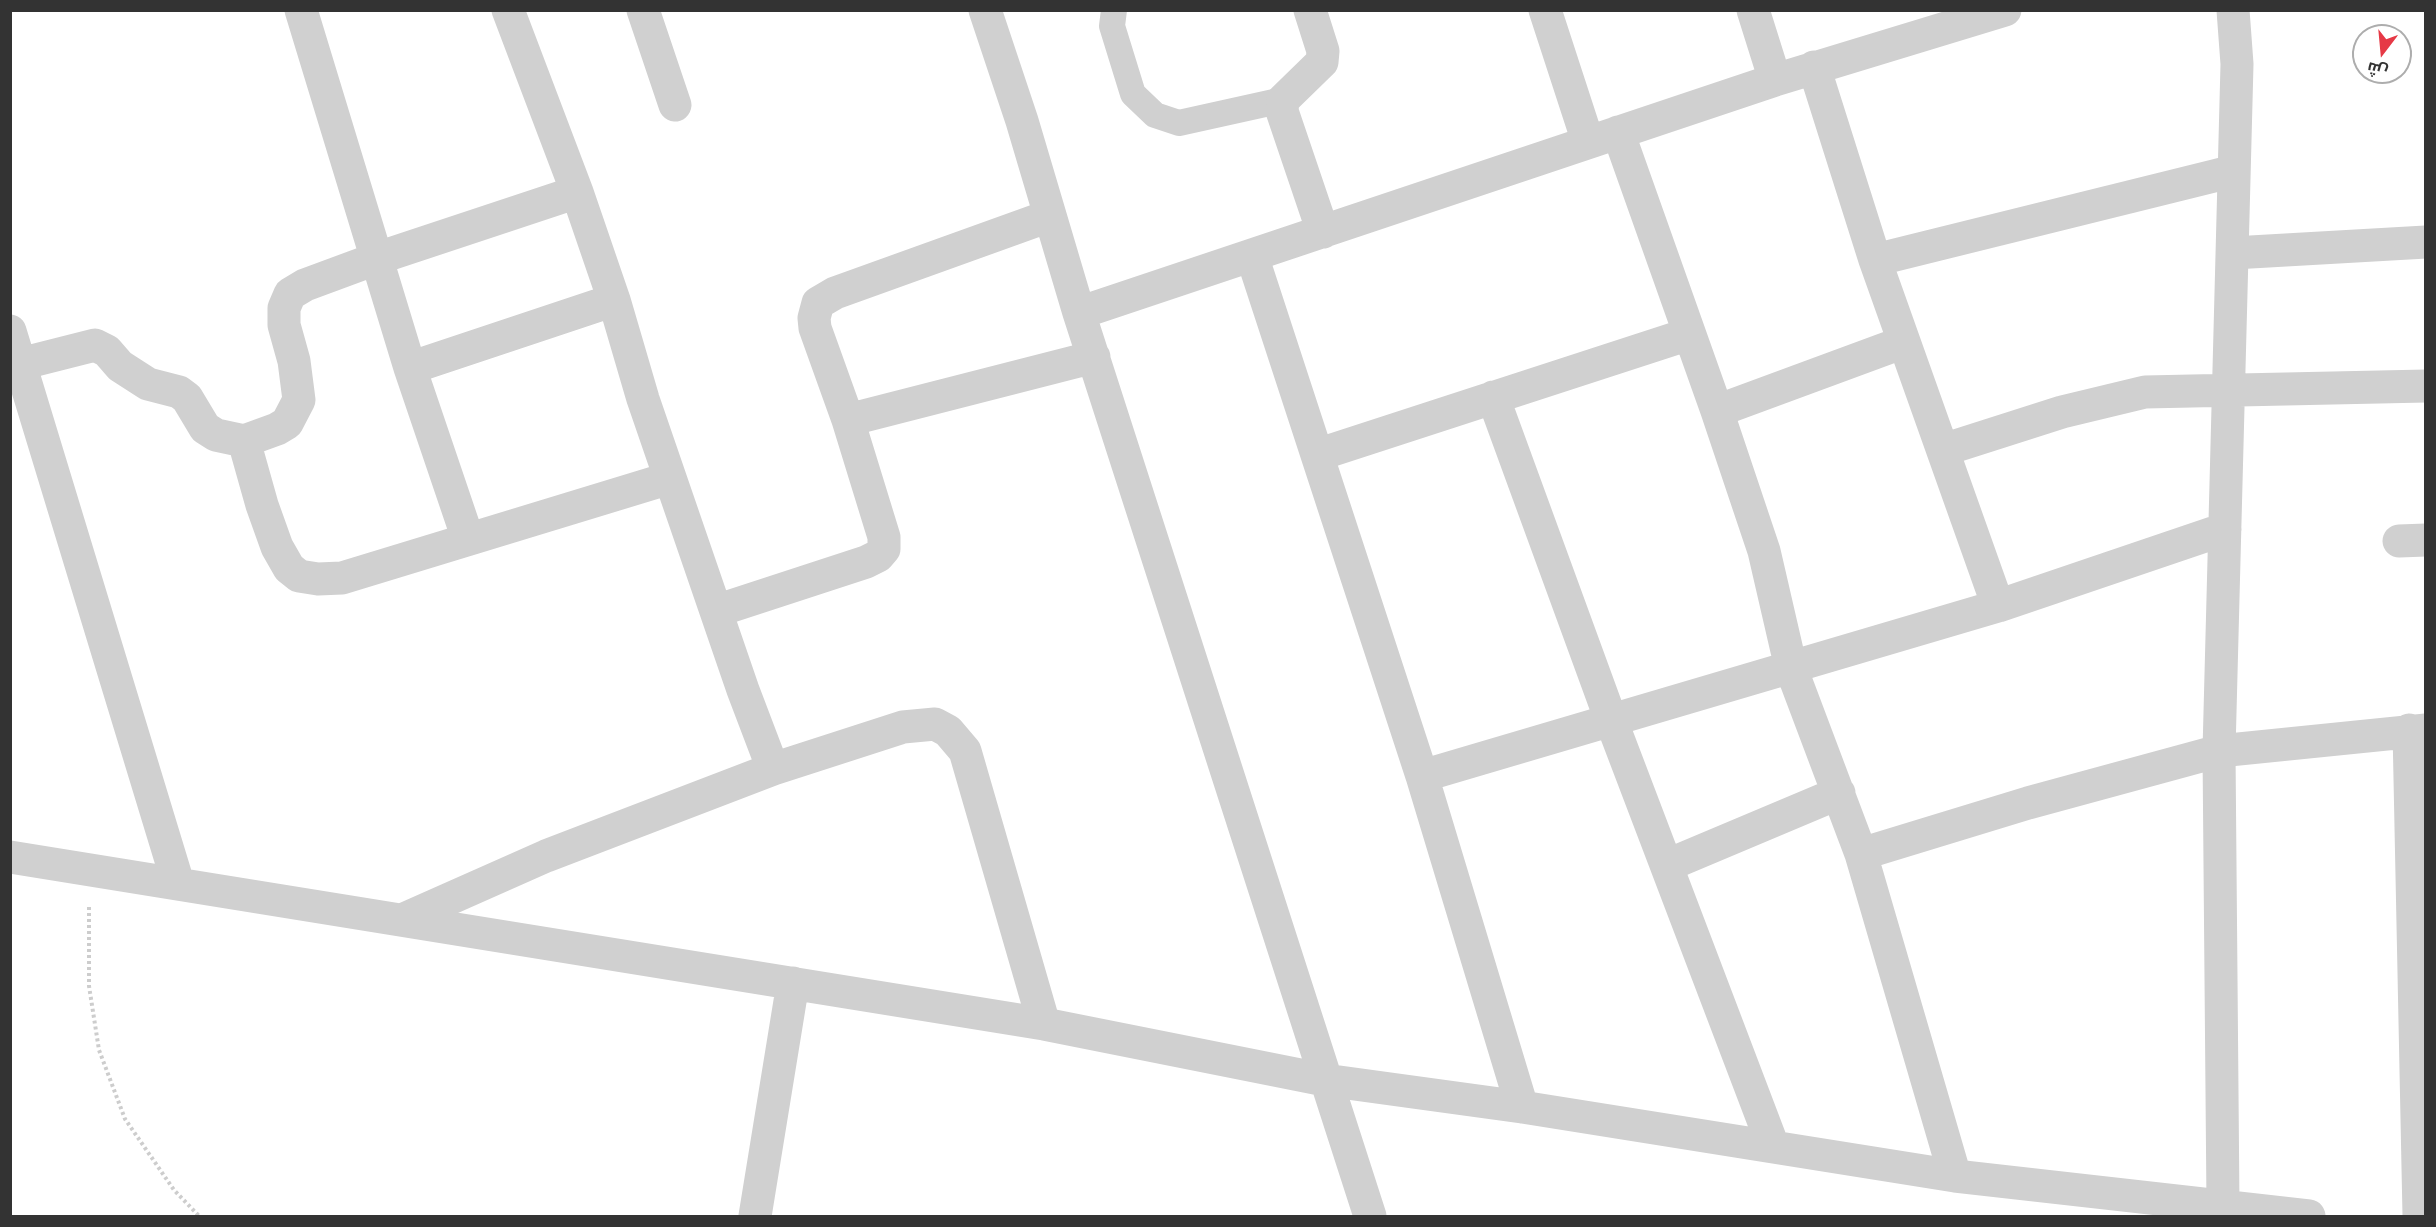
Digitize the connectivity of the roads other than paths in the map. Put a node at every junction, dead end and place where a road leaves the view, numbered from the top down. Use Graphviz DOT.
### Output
graph roads {
  1 [pos="301,10"];
  2 [pos="508,10"];
  3 [pos="643,10"];
  4 [pos="984,10"];
  5 [pos="1114,10"];
  6 [pos="1310,10"];
  7 [pos="1545,10"];
  8 [pos="1753,10"];
  9 [pos="2005,10"];
  10 [pos="2233,10"];
  11 [pos="1814,67"];
  12 [pos="1775,80"];
  13 [pos="1283,100"];
  14 [pos="675,105"];
  15 [pos="1603,137"];
  16 [pos="2234,171"];
  17 [pos="577,192"];
  18 [pos="1049,216"];
  19 [pos="1323,232"];
  20 [pos="2426,242"];
  21 [pos="2233,254"];
  22 [pos="1252,256"];
  23 [pos="378,258"];
  24 [pos="1875,260"];
  25 [pos="614,300"];
  26 [pos="1079,313"];
  27 [pos="10,332"];
  28 [pos="1689,334"];
  29 [pos="1904,342"];
  30 [pos="1094,357"];
  31 [pos="20,364"];
  32 [pos="410,368"];
  33 [pos="2426,386"];
  34 [pos="2227,389"];
  35 [pos="1493,397"];
  36 [pos="1717,411"];
  37 [pos="848,420"];
  38 [pos="244,441"];
  39 [pos="1943,450"];
  40 [pos="1317,455"];
  41 [pos="670,478"];
  42 [pos="2225,529"];
  43 [pos="468,539"];
  44 [pos="1998,606"];
  45 [pos="716,611"];
  46 [pos="1791,668"];
  47 [pos="1611,720"];
  48 [pos="2417,730"];
  49 [pos="2219,751"];
  50 [pos="773,769"];
  51 [pos="1422,776"];
  52 [pos="1839,793"];
  53 [pos="1862,854"];
  54 [pos="10,857"];
  55 [pos="1668,865"];
  56 [pos="178,883"];
  57 [pos="404,919"];
  58 [pos="2419,933"];
  59 [pos="793,983"];
  60 [pos="1044,1024"];
  61 [pos="1325,1080"];
  62 [pos="1522,1107"];
  63 [pos="1773,1146"];
  64 [pos="1955,1176"];
  65 [pos="2222,1211"];
  66 [pos="755,1216"];
  67 [pos="1370,1216"];
  68 [pos="2309,1216"];
  69 [pos="2419,1216"];
  1 -- 23 [label="street"];
  2 -- 17 [label="street"];
  3 -- 14 [label="street"];
  4 -- 18 [label="street"];
  5 -- 13 [label="lane"];
  6 -- 13 [label="street"];
  7 -- 15 [label="street"];
  8 -- 12 [label="street"];
  9 -- 11 [label="street"];
  10 -- 16 [label="street"];
  11 -- 12 [label="street"];
  11 -- 24 [label="street"];
  12 -- 15 [label="street"];
  13 -- 19 [label="street"];
  15 -- 19 [label="street"];
  15 -- 28 [label="street"];
  16 -- 21 [label="street"];
  16 -- 24 [label="street"];
  17 -- 23 [label="street"];
  17 -- 25 [label="street"];
  18 -- 26 [label="street"];
  18 -- 37 [label="street"];
  19 -- 22 [label="street"];
  20 -- 21 [label="street"];
  21 -- 34 [label="street"];
  22 -- 26 [label="street"];
  22 -- 40 [label="street"];
  23 -- 32 [label="street"];
  23 -- 38 [label="street"];
  24 -- 29 [label="street"];
  25 -- 32 [label="street"];
  25 -- 41 [label="street"];
  26 -- 30 [label="street"];
  27 -- 31 [label="street"];
  28 -- 35 [label="street"];
  28 -- 36 [label="street"];
  29 -- 36 [label="street"];
  29 -- 39 [label="street"];
  30 -- 37 [label="street"];
  30 -- 61 [label="street"];
  31 -- 38 [label="street"];
  31 -- 56 [label="street"];
  32 -- 43 [label="street"];
  33 -- 34 [label="street"];
  34 -- 39 [label="street"];
  34 -- 42 [label="street"];
  35 -- 40 [label="street"];
  35 -- 47 [label="street"];
  36 -- 46 [label="street"];
  37 -- 45 [label="street"];
  38 -- 43 [label="street"];
  39 -- 44 [label="street"];
  40 -- 51 [label="street"];
  41 -- 43 [label="street"];
  41 -- 45 [label="street"];
  42 -- 44 [label="street"];
  42 -- 49 [label="street"];
  44 -- 46 [label="street"];
  45 -- 50 [label="street"];
  46 -- 47 [label="street"];
  46 -- 52 [label="street"];
  47 -- 51 [label="street"];
  47 -- 55 [label="street"];
  48 -- 49 [label="street"];
  48 -- 58 [label="street"];
  49 -- 53 [label="street"];
  49 -- 65 [label="street"];
  50 -- 57 [label="street"];
  50 -- 60 [label="street"];
  51 -- 62 [label="street"];
  52 -- 53 [label="street"];
  52 -- 55 [label="street"];
  53 -- 64 [label="street"];
  54 -- 56 [label="street"];
  55 -- 63 [label="street"];
  56 -- 57 [label="street"];
  57 -- 59 [label="street"];
  58 -- 69 [label="street"];
  59 -- 60 [label="street"];
  59 -- 66 [label="street"];
  60 -- 61 [label="street"];
  61 -- 62 [label="street"];
  61 -- 67 [label="street"];
  62 -- 63 [label="street"];
  63 -- 64 [label="street"];
  64 -- 65 [label="street"];
  65 -- 68 [label="street"];
}
